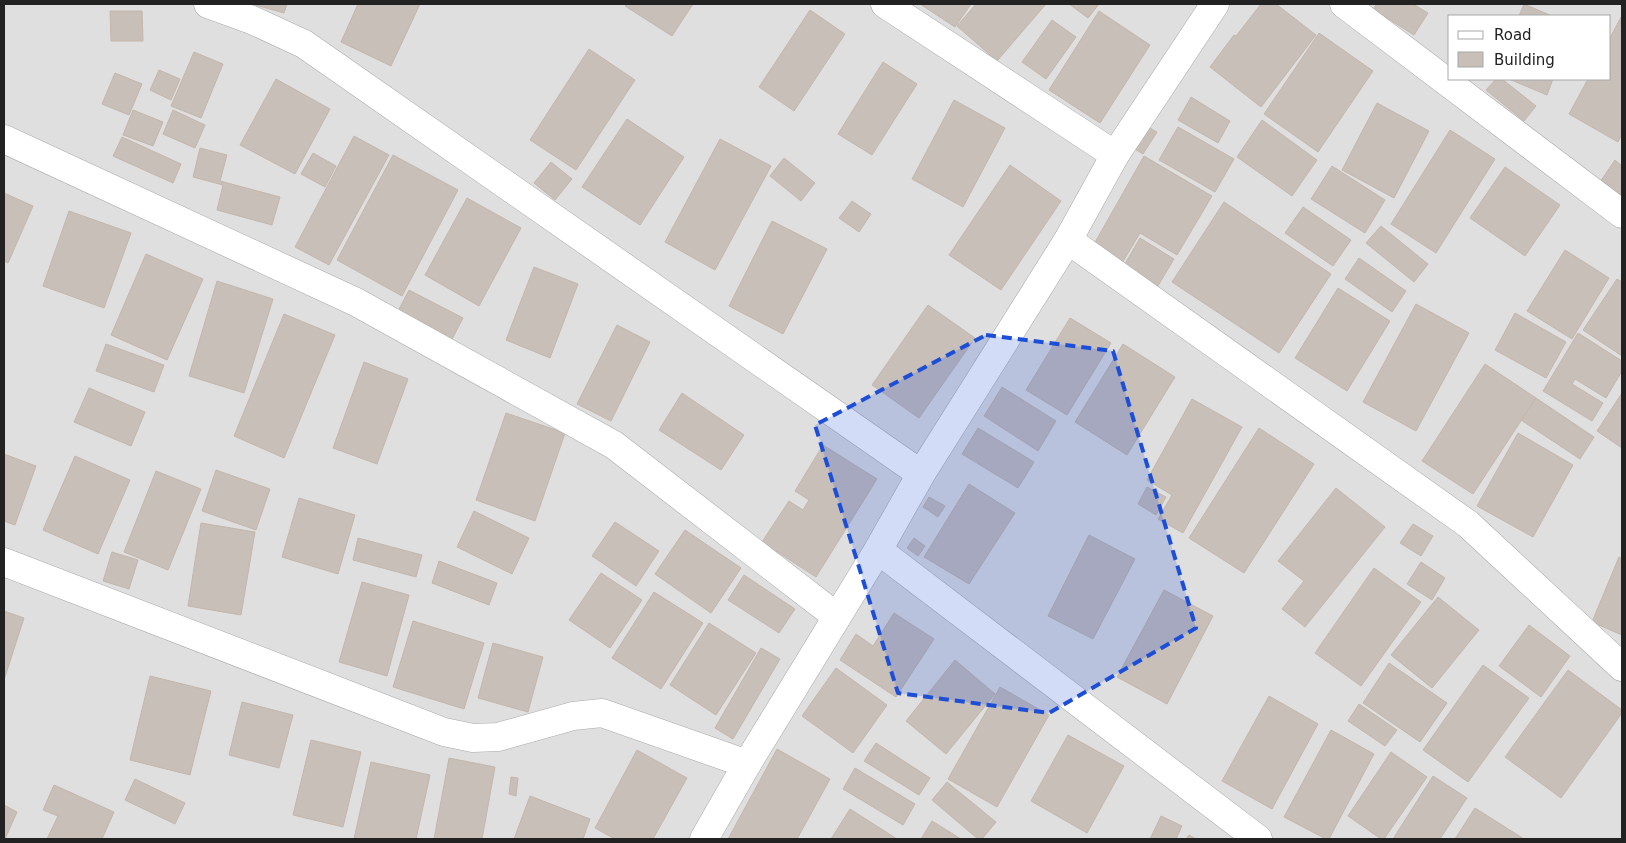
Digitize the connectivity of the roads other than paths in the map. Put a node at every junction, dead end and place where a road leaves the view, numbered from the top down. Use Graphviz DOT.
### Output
graph roads {
  1 [pos="208,4"];
  2 [pos="885,4"];
  3 [pos="1215,4"];
  4 [pos="1344,4"];
  5 [pos="4,139"];
  6 [pos="1115,155"];
  7 [pos="1622,214"];
  8 [pos="1068,240"];
  9 [pos="921,474"];
  10 [pos="878,550"];
  11 [pos="4,562"];
  12 [pos="836,616"];
  13 [pos="1622,667"];
  14 [pos="747,764"];
  15 [pos="704,839"];
  16 [pos="1258,839"];
  1 -- 9 [label="street"];
  2 -- 6 [label="street"];
  3 -- 6 [label="street"];
  4 -- 7 [label="street"];
  5 -- 12 [label="street"];
  6 -- 8 [label="street"];
  8 -- 9 [label="street"];
  8 -- 13 [label="street"];
  9 -- 10 [label="street"];
  10 -- 12 [label="street"];
  10 -- 16 [label="street"];
  11 -- 14 [label="street"];
  12 -- 14 [label="street"];
  14 -- 15 [label="street"];
}
